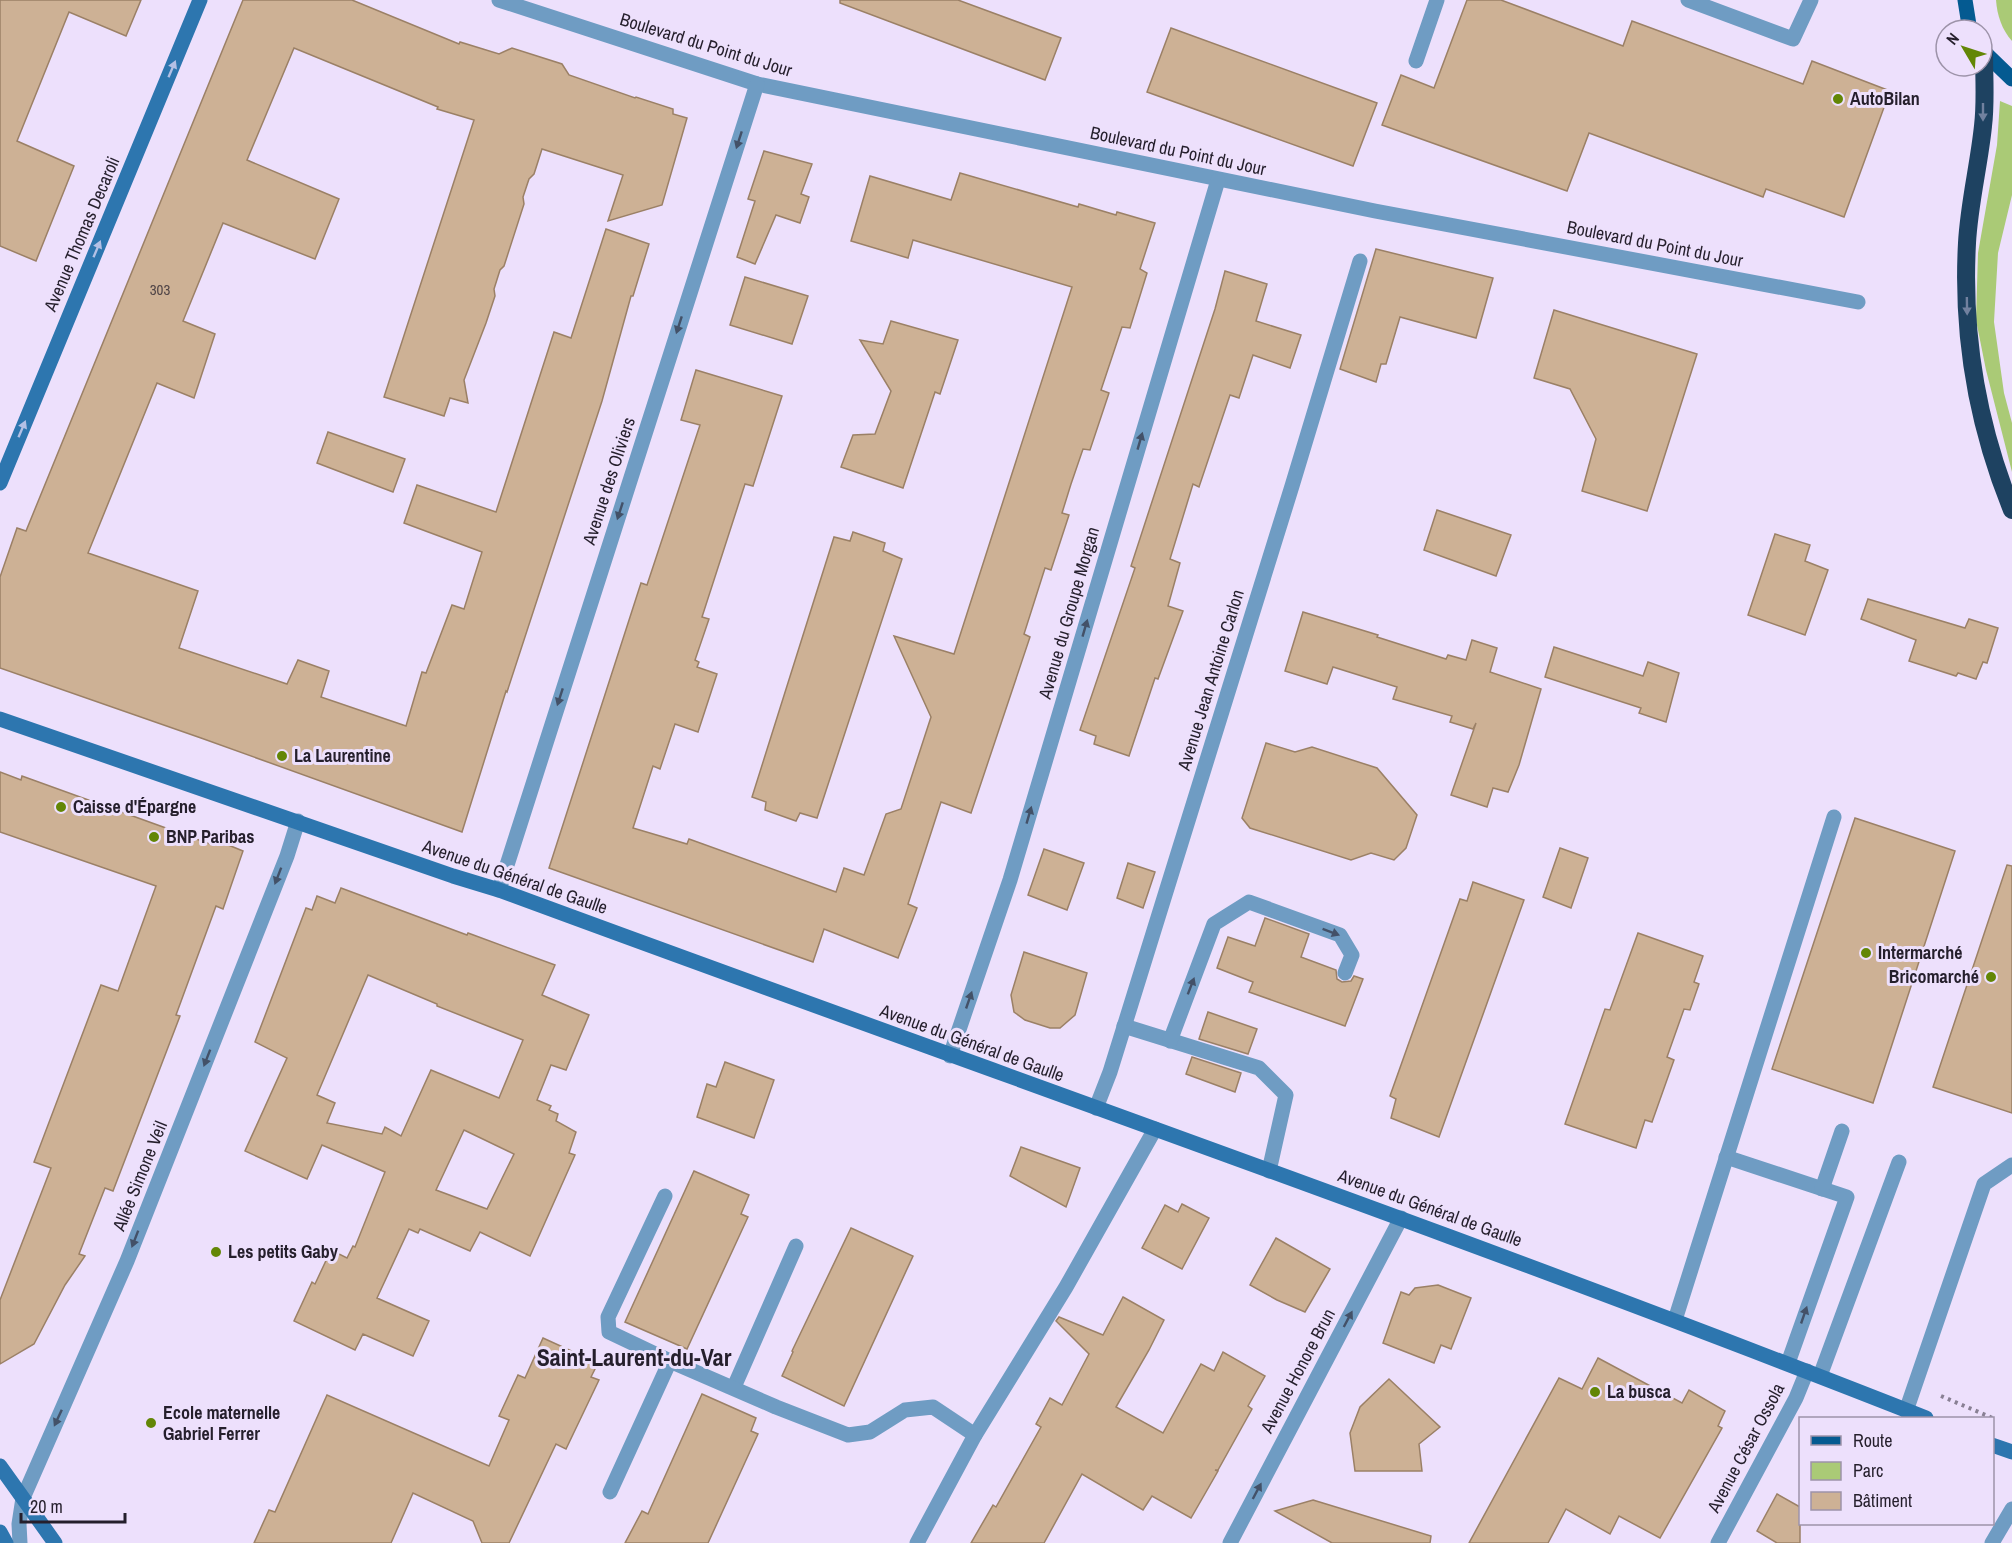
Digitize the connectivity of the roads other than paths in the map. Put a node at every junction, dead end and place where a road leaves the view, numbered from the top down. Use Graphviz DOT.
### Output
graph roads {
  1 [pos="200,0"];
  2 [pos="499,0"];
  3 [pos="1437,0"];
  4 [pos="1688,0"];
  5 [pos="1810,0"];
  6 [pos="1965,0"];
  7 [pos="1969,18"];
  8 [pos="1416,61"];
  9 [pos="1994,62"];
  10 [pos="1983,78"];
  11 [pos="2012,79"];
  12 [pos="757,84"];
  13 [pos="1218,180"];
  14 [pos="1360,261"];
  15 [pos="1858,302"];
  16 [pos="0,483"];
  17 [pos="2012,510"];
  18 [pos="0,718"];
  19 [pos="1834,817"];
  20 [pos="298,821"];
  21 [pos="499,890"];
  22 [pos="1345,973"];
  23 [pos="1124,1026"];
  24 [pos="1170,1041"];
  25 [pos="950,1056"];
  26 [pos="1096,1108"];
  27 [pos="1155,1129"];
  28 [pos="1842,1131"];
  29 [pos="1726,1157"];
  30 [pos="1899,1162"];
  31 [pos="2012,1164"];
  32 [pos="1269,1171"];
  33 [pos="1822,1189"];
  34 [pos="665,1196"];
  35 [pos="1401,1218"];
  36 [pos="796,1246"];
  37 [pos="1675,1320"];
  38 [pos="670,1361"];
  39 [pos="1788,1363"];
  40 [pos="1814,1373"];
  41 [pos="734,1388"];
  42 [pos="1906,1411"];
  43 [pos="1921,1417"];
  44 [pos="975,1435"];
  45 [pos="1994,1446"];
  46 [pos="2012,1452"];
  47 [pos="0,1466"];
  48 [pos="610,1492"];
  49 [pos="23,1498"];
  50 [pos="2012,1509"];
  51 [pos="0,1532"];
  52 [pos="6,1543"];
  53 [pos="20,1543"];
  54 [pos="55,1543"];
  55 [pos="917,1543"];
  56 [pos="1230,1543"];
  57 [pos="1718,1543"];
  58 [pos="1992,1543"];
  16 -- 1 [label="main road, Avenue Thomas Decaroli, one-way"];
  2 -- 12 [label="street, Boulevard du Point du Jour"];
  3 -- 8 [label="street"];
  4 -- 5 [label="street"];
  6 -- 7 [label="main road"];
  9 -- 11 [label="main road"];
  10 -- 17 [label="highway, one-way"];
  12 -- 13 [label="street, Boulevard du Point du Jour"];
  12 -- 21 [label="street, Avenue des Oliviers, one-way"];
  13 -- 15 [label="street, Boulevard du Point du Jour"];
  25 -- 13 [label="street, Avenue du Groupe Morgan, one-way"];
  14 -- 23 [label="street, Avenue Jean Antoine Carlon"];
  18 -- 20 [label="main road, Avenue du Général de Gaulle"];
  19 -- 29 [label="street"];
  20 -- 21 [label="main road, Avenue du Général de Gaulle"];
  20 -- 49 [label="street, Allée Simone Veil, one-way"];
  21 -- 25 [label="main road, Avenue du Général de Gaulle"];
  24 -- 22 [label="street, one-way"];
  23 -- 24 [label="street"];
  23 -- 26 [label="street, Avenue Jean Antoine Carlon"];
  24 -- 32 [label="street"];
  25 -- 26 [label="main road, Avenue du Général de Gaulle"];
  26 -- 27 [label="main road, Avenue du Général de Gaulle"];
  27 -- 32 [label="main road, Avenue du Général de Gaulle"];
  27 -- 44 [label="street"];
  28 -- 33 [label="street"];
  29 -- 33 [label="street"];
  29 -- 37 [label="street"];
  30 -- 40 [label="street, Avenue César Ossola"];
  31 -- 42 [label="street"];
  32 -- 35 [label="main road, Avenue du Général de Gaulle"];
  39 -- 33 [label="street, one-way"];
  34 -- 38 [label="street"];
  35 -- 37 [label="main road, Avenue du Général de Gaulle"];
  56 -- 35 [label="street, Avenue Honore Brun, one-way"];
  36 -- 41 [label="street"];
  37 -- 39 [label="main road, Avenue du Général de Gaulle"];
  38 -- 41 [label="street"];
  38 -- 48 [label="street"];
  39 -- 40 [label="main road, Avenue du Général de Gaulle"];
  40 -- 42 [label="main road, Avenue du Général de Gaulle"];
  40 -- 57 [label="street, Avenue César Ossola"];
  41 -- 44 [label="street"];
  42 -- 43 [label="main road, Avenue du Général de Gaulle"];
  44 -- 55 [label="street"];
  45 -- 46 [label="main road"];
  47 -- 49 [label="main road"];
  49 -- 53 [label="street, Allée Simone Veil"];
  49 -- 54 [label="main road"];
  50 -- 58 [label="street"];
  51 -- 52 [label="main road"];
}
